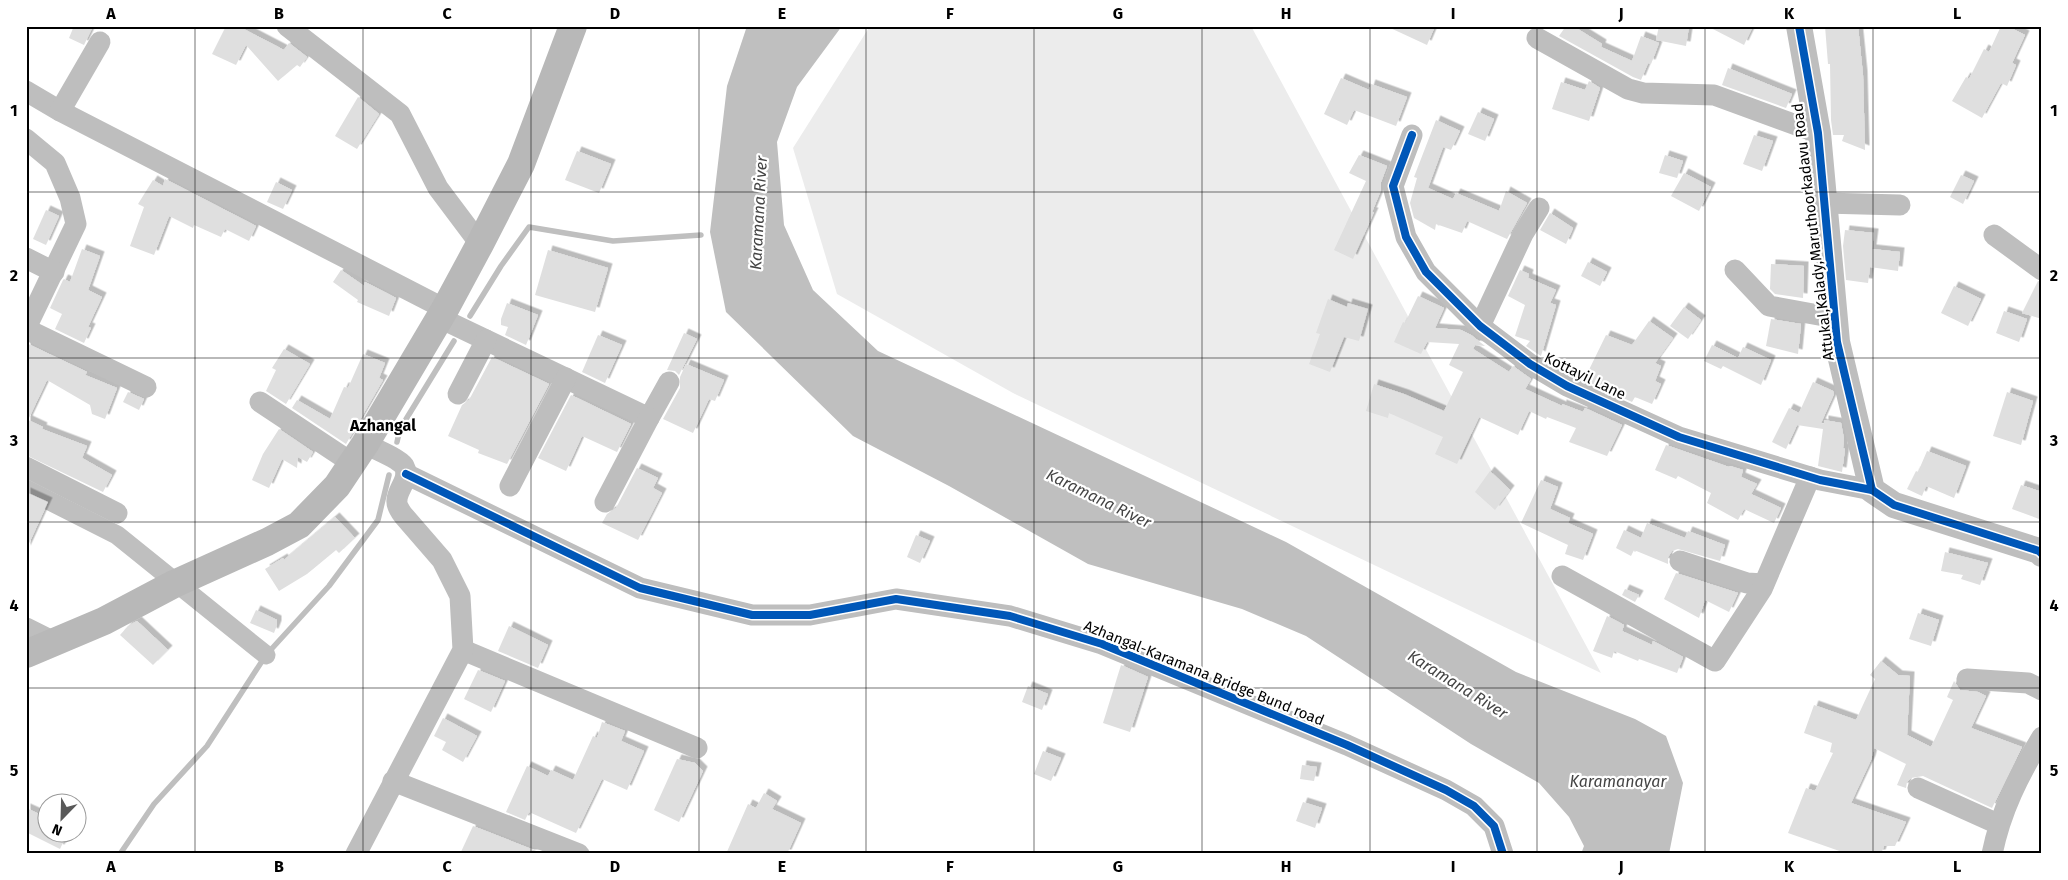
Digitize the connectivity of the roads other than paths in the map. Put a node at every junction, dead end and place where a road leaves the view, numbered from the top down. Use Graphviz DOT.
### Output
graph roads {
  1 [pos="287,26"];
  2 [pos="573,26"];
  3 [pos="1799,26"];
  4 [pos="1537,38"];
  5 [pos="100,42"];
  6 [pos="26,91"];
  7 [pos="60,111"];
  8 [pos="1818,133"];
  9 [pos="1412,135"];
  10 [pos="26,139"];
  11 [pos="1824,203"];
  12 [pos="1900,205"];
  13 [pos="1539,208"];
  14 [pos="1994,235"];
  15 [pos="480,244"];
  16 [pos="26,258"];
  17 [pos="1735,270"];
  18 [pos="2042,270"];
  19 [pos="54,272"];
  20 [pos="443,314"];
  21 [pos="1835,318"];
  22 [pos="1480,326"];
  23 [pos="26,329"];
  24 [pos="486,340"];
  25 [pos="566,378"];
  26 [pos="669,382"];
  27 [pos="146,387"];
  28 [pos="458,394"];
  29 [pos="260,402"];
  30 [pos="649,418"];
  31 [pos="359,454"];
  32 [pos="26,467"];
  33 [pos="406,474"];
  34 [pos="1810,477"];
  35 [pos="510,486"];
  36 [pos="1872,490"];
  37 [pos="605,502"];
  38 [pos="117,513"];
  39 [pos="2042,554"];
  40 [pos="1680,561"];
  41 [pos="1562,576"];
  42 [pos="1764,584"];
  43 [pos="26,628"];
  44 [pos="54,642"];
  45 [pos="463,650"];
  46 [pos="26,654"];
  47 [pos="1967,679"];
  48 [pos="2042,690"];
  49 [pos="2042,737"];
  50 [pos="697,748"];
  51 [pos="393,781"];
  52 [pos="1918,788"];
  53 [pos="1998,824"];
  54 [pos="356,854"];
  55 [pos="580,854"];
  56 [pos="1503,854"];
  57 [pos="1992,854"];
  1 -- 15 [label="street"];
  2 -- 15 [label="main road"];
  3 -- 8 [label="street, Attukal,Kalady,Maruthoorkadavu Road"];
  4 -- 8 [label="street"];
  5 -- 7 [label="street"];
  6 -- 7 [label="street"];
  7 -- 20 [label="street"];
  8 -- 11 [label="street, Attukal,Kalady,Maruthoorkadavu Road"];
  9 -- 22 [label="street, Kottayil Lane"];
  10 -- 19 [label="street"];
  11 -- 12 [label="street"];
  11 -- 21 [label="street, Attukal,Kalady,Maruthoorkadavu Road"];
  13 -- 22 [label="street"];
  14 -- 18 [label="street"];
  15 -- 20 [label="main road"];
  16 -- 19 [label="street"];
  17 -- 21 [label="street"];
  19 -- 23 [label="street"];
  20 -- 24 [label="street"];
  20 -- 31 [label="main road"];
  21 -- 36 [label="street, Attukal,Kalady,Maruthoorkadavu Road"];
  22 -- 34 [label="street, Kottayil Lane"];
  23 -- 27 [label="street"];
  24 -- 25 [label="street"];
  24 -- 28 [label="street"];
  25 -- 30 [label="street"];
  25 -- 35 [label="street"];
  26 -- 30 [label="street"];
  29 -- 31 [label="street, Azhangal-Karamana Bridge Bund road"];
  30 -- 37 [label="street"];
  31 -- 33 [label="street, Azhangal-Karamana Bridge Bund road"];
  31 -- 44 [label="main road"];
  32 -- 38 [label="street"];
  33 -- 45 [label="street"];
  33 -- 56 [label="street, Azhangal-Karamana Bridge Bund road"];
  34 -- 36 [label="street, Kottayil Lane"];
  34 -- 42 [label="street"];
  36 -- 39 [label="street"];
  40 -- 42 [label="street"];
  41 -- 42 [label="street"];
  43 -- 44 [label="street"];
  44 -- 46 [label="main road"];
  45 -- 50 [label="street"];
  45 -- 51 [label="street"];
  47 -- 48 [label="street"];
  49 -- 53 [label="street"];
  51 -- 54 [label="street"];
  51 -- 55 [label="street"];
  52 -- 53 [label="street"];
  53 -- 57 [label="street"];
}
